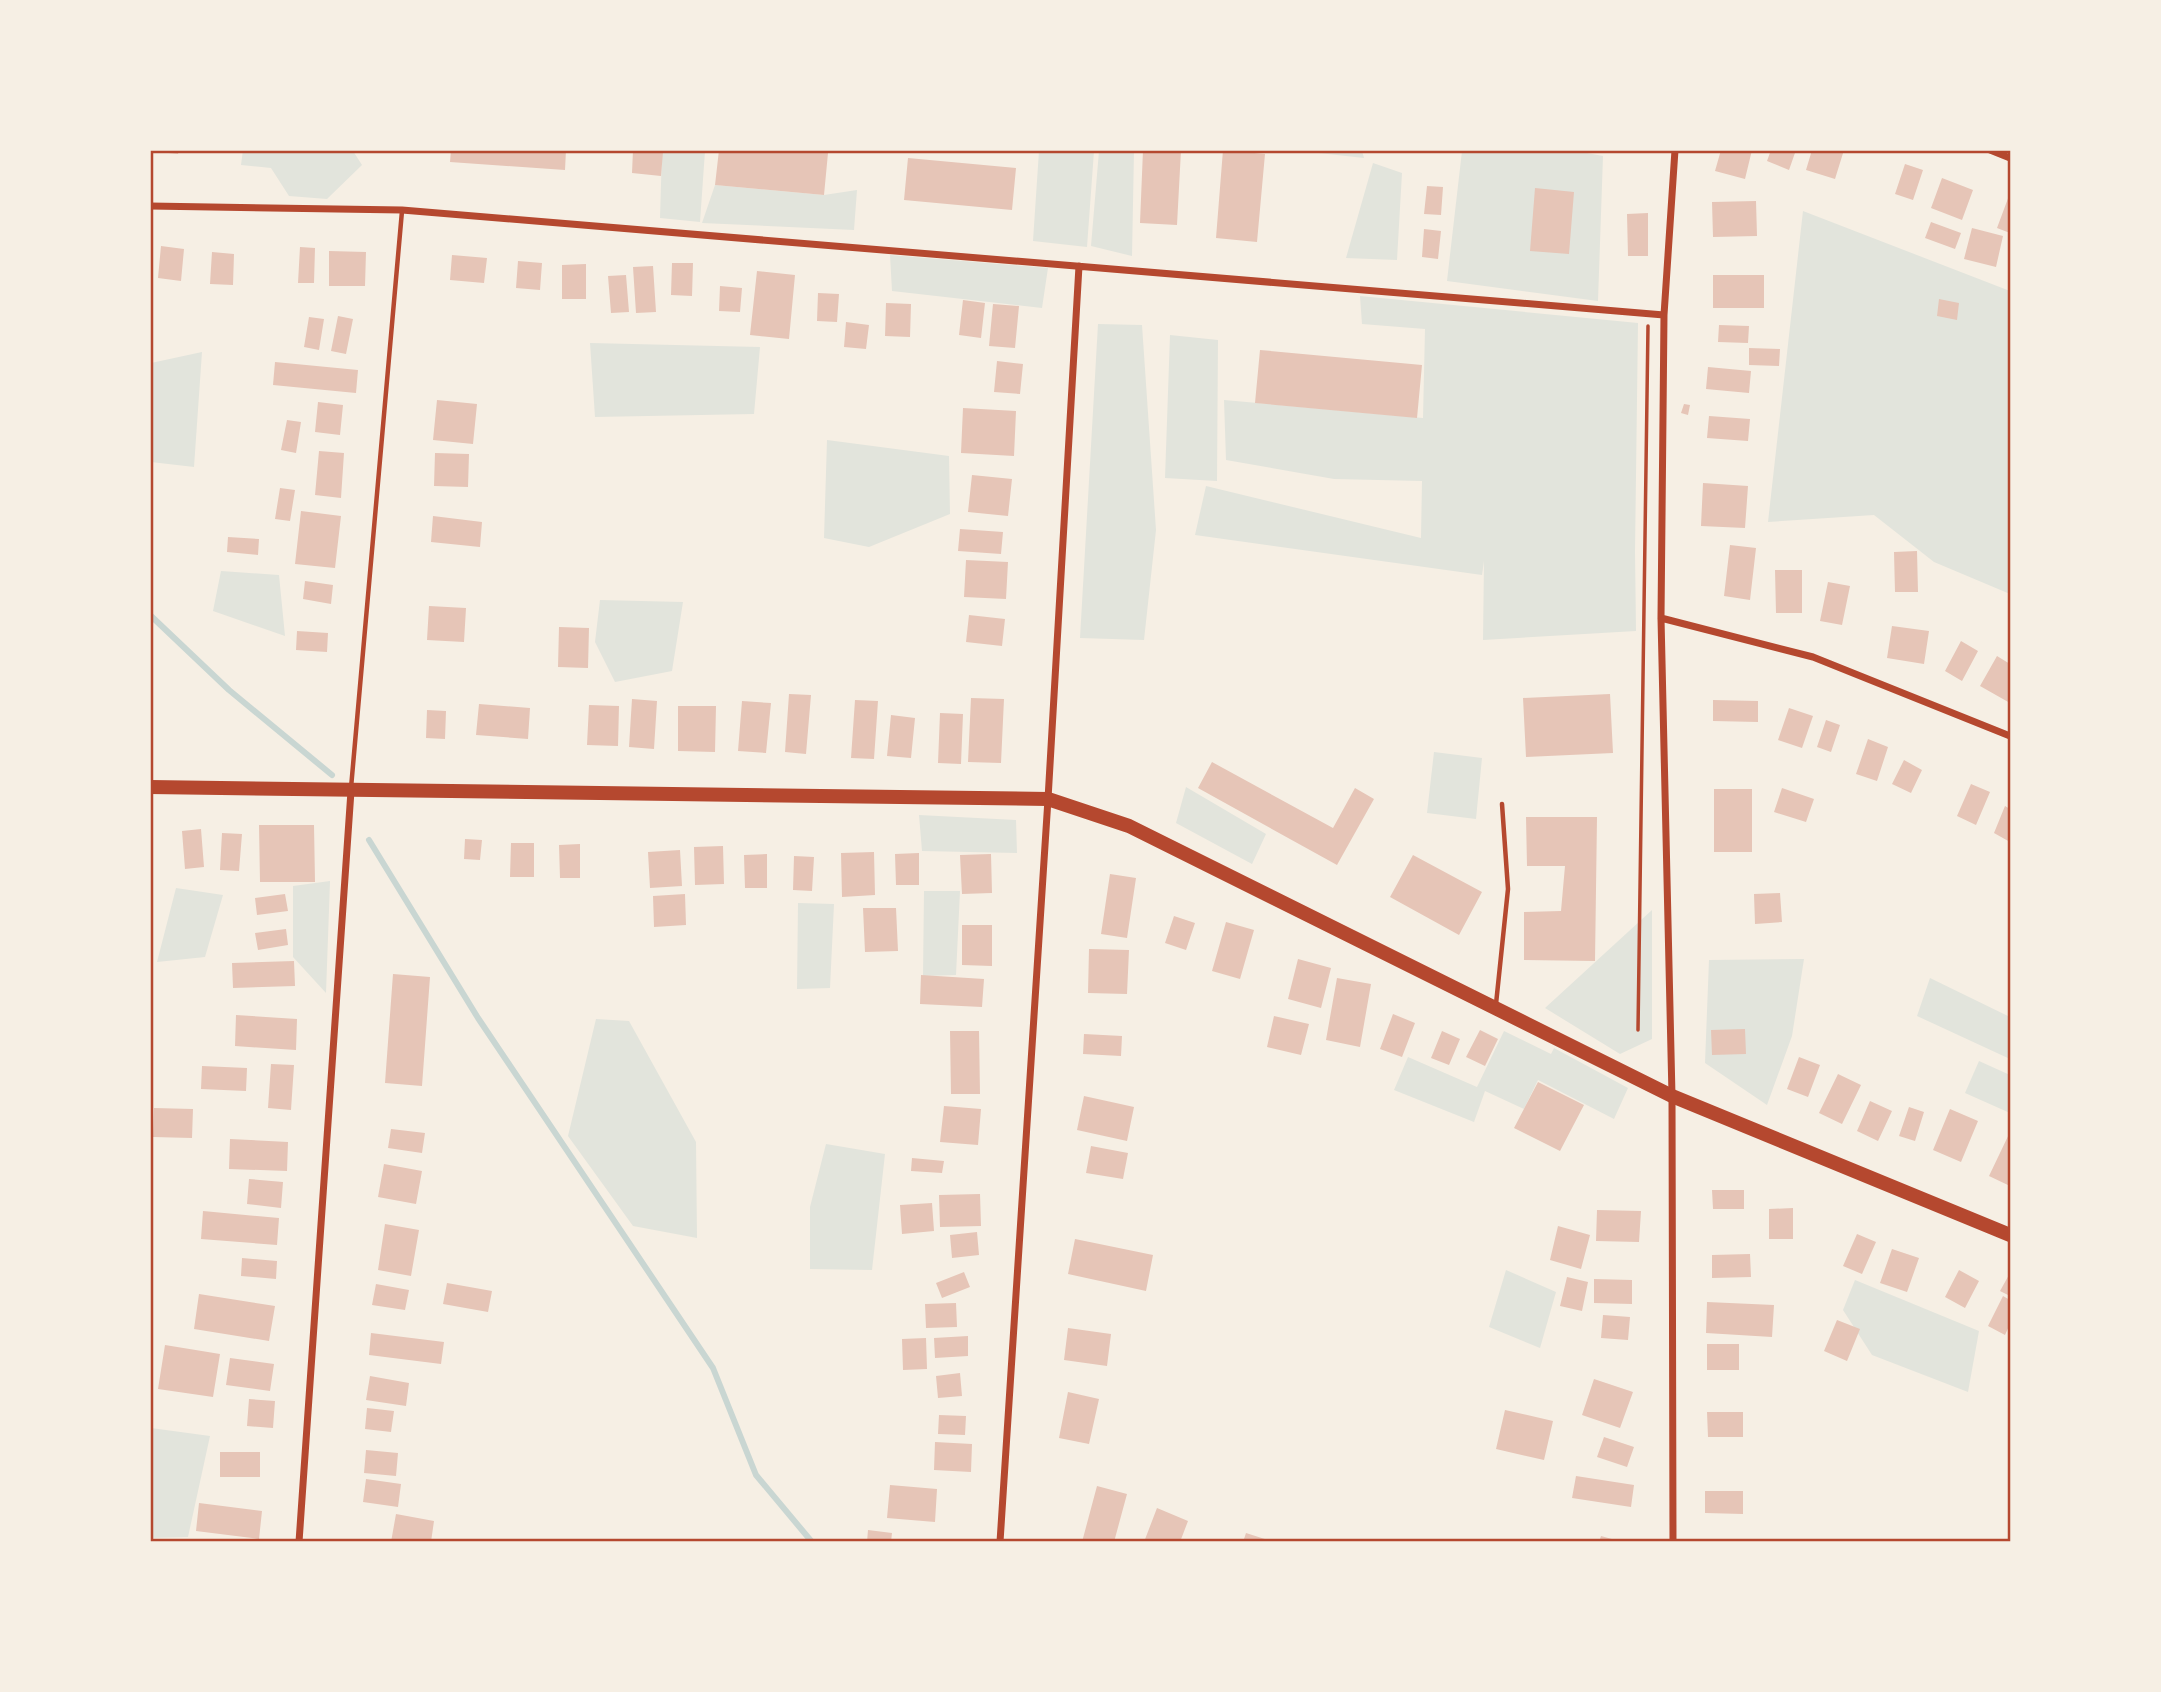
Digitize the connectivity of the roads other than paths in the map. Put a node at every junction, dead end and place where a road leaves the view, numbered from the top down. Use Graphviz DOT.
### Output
graph roads {
  1 [pos="1675,150"];
  2 [pos="1990,150"];
  3 [pos="2011,158"];
  4 [pos="150,206"];
  5 [pos="402,210"];
  6 [pos="1079,266"];
  7 [pos="1664,315"];
  8 [pos="1661,618"];
  9 [pos="2011,736"];
  10 [pos="150,787"];
  11 [pos="351,791"];
  12 [pos="1048,799"];
  13 [pos="1502,804"];
  14 [pos="1496,1008"];
  15 [pos="1672,1096"];
  16 [pos="2011,1235"];
  17 [pos="299,1542"];
  18 [pos="1000,1542"];
  19 [pos="1672,1542"];
  1 -- 7 [label="street"];
  2 -- 3 [label="street"];
  4 -- 5 [label="street"];
  5 -- 6 [label="street"];
  5 -- 11 [label="lane"];
  6 -- 7 [label="street"];
  6 -- 12 [label="street"];
  7 -- 8 [label="street"];
  8 -- 9 [label="street"];
  8 -- 15 [label="street"];
  10 -- 11 [label="main road"];
  11 -- 12 [label="main road"];
  11 -- 17 [label="street"];
  12 -- 14 [label="main road"];
  12 -- 18 [label="street"];
  13 -- 14 [label="lane"];
  14 -- 15 [label="main road"];
  15 -- 16 [label="main road"];
  15 -- 19 [label="street"];
}
